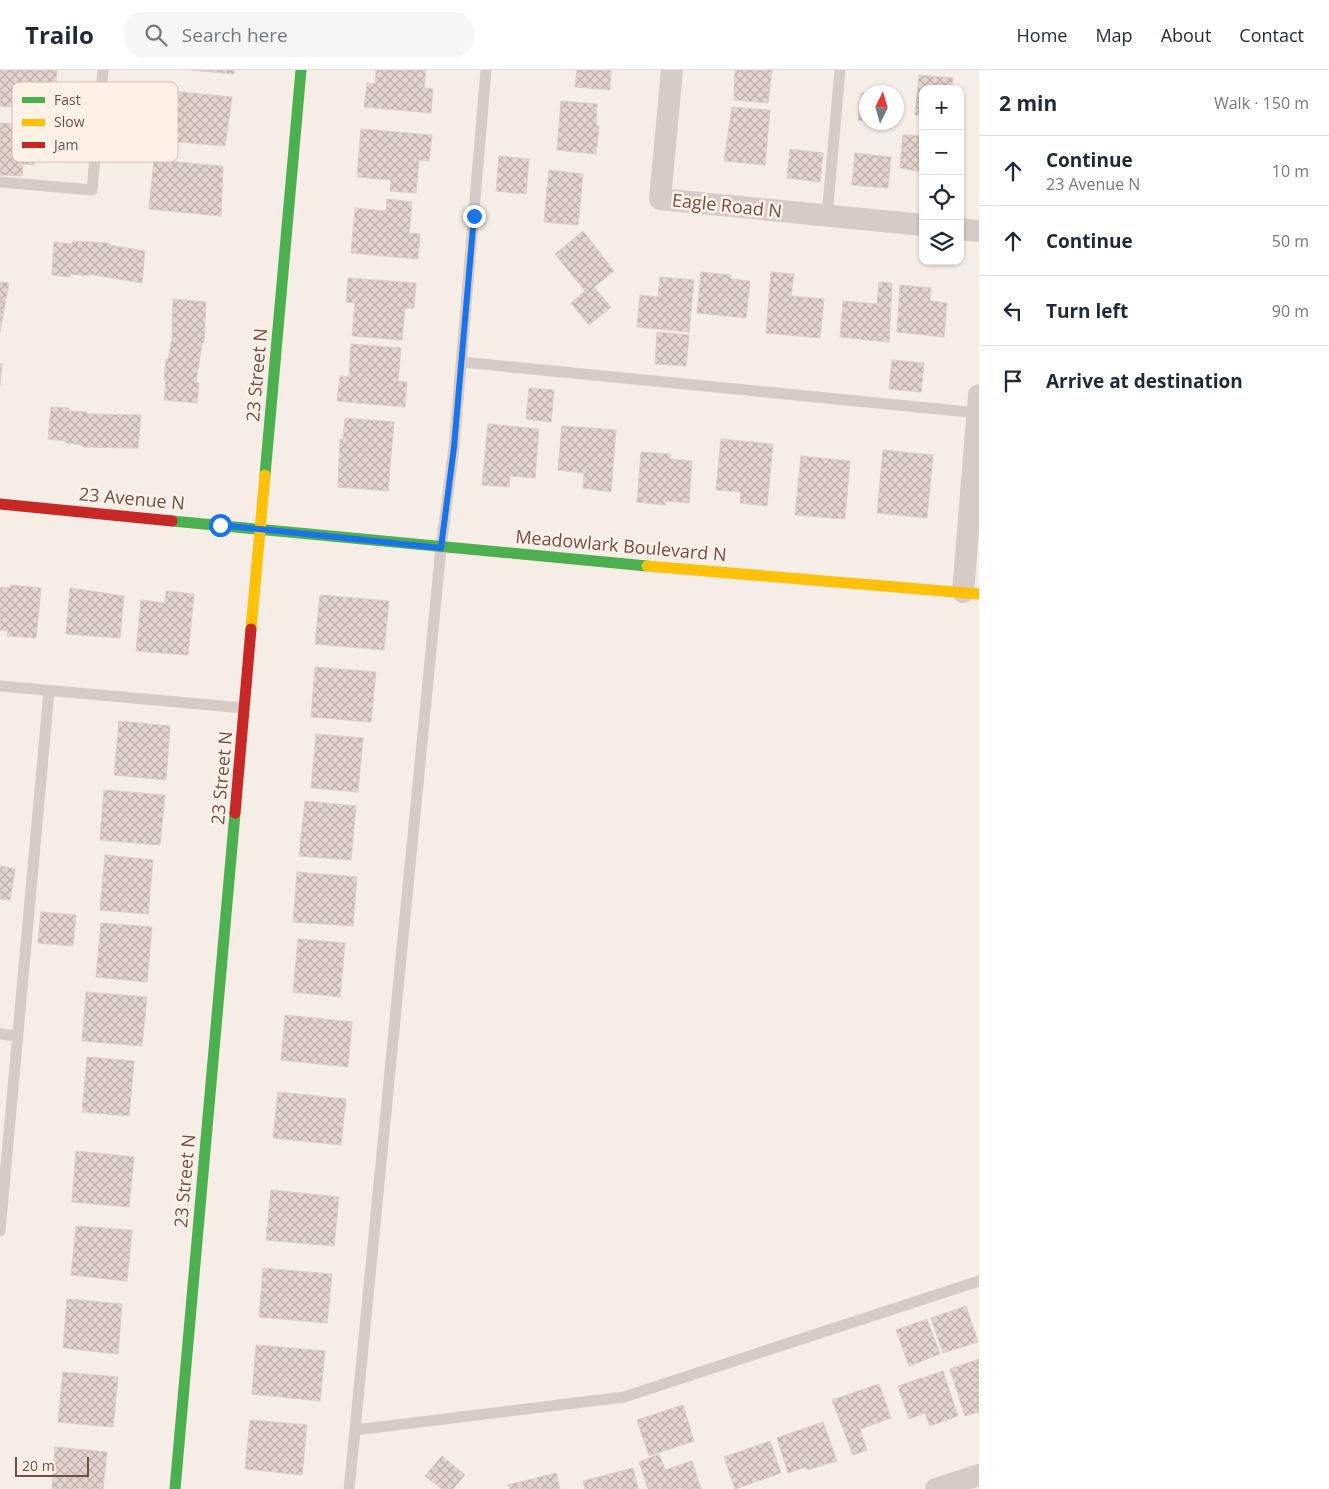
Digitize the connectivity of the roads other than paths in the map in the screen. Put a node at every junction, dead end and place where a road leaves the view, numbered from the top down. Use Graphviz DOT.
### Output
graph roads {
  1 [pos="301,70"];
  2 [pos="486,70"];
  3 [pos="672,70"];
  4 [pos="840,70"];
  5 [pos="95,162"];
  6 [pos="0,182"];
  7 [pos="828,216"];
  8 [pos="919,225"];
  9 [pos="964,229"];
  10 [pos="979,231"];
  11 [pos="461,362"];
  12 [pos="978,407"];
  13 [pos="0,504"];
  14 [pos="261,529"];
  15 [pos="441,548"];
  16 [pos="971,593"];
  17 [pos="0,686"];
  18 [pos="48,691"];
  19 [pos="246,708"];
  20 [pos="0,1034"];
  21 [pos="18,1036"];
  22 [pos="0,1231"];
  23 [pos="979,1281"];
  24 [pos="355,1430"];
  25 [pos="979,1475"];
  26 [pos="175,1489"];
  27 [pos="350,1489"];
  28 [pos="936,1489"];
  1 -- 14 [label="street, 23 Street N"];
  2 -- 11 [label="lane"];
  3 -- 7 [label="street, Eagle Road N"];
  4 -- 7 [label="lane"];
  5 -- 6 [label="lane"];
  7 -- 8 [label="street, Eagle Road N"];
  9 -- 10 [label="street"];
  11 -- 12 [label="lane"];
  11 -- 15 [label="lane"];
  12 -- 16 [label="street"];
  13 -- 14 [label="street, 23 Avenue N"];
  14 -- 15 [label="street, Meadowlark Boulevard N"];
  14 -- 19 [label="street, 23 Street N"];
  15 -- 16 [label="street, Meadowlark Boulevard N"];
  15 -- 24 [label="lane"];
  17 -- 18 [label="lane"];
  18 -- 19 [label="lane"];
  18 -- 21 [label="lane"];
  19 -- 26 [label="street, 23 Street N"];
  20 -- 21 [label="lane"];
  21 -- 22 [label="lane"];
  23 -- 24 [label="lane"];
  24 -- 27 [label="lane"];
  25 -- 28 [label="street"];
}
